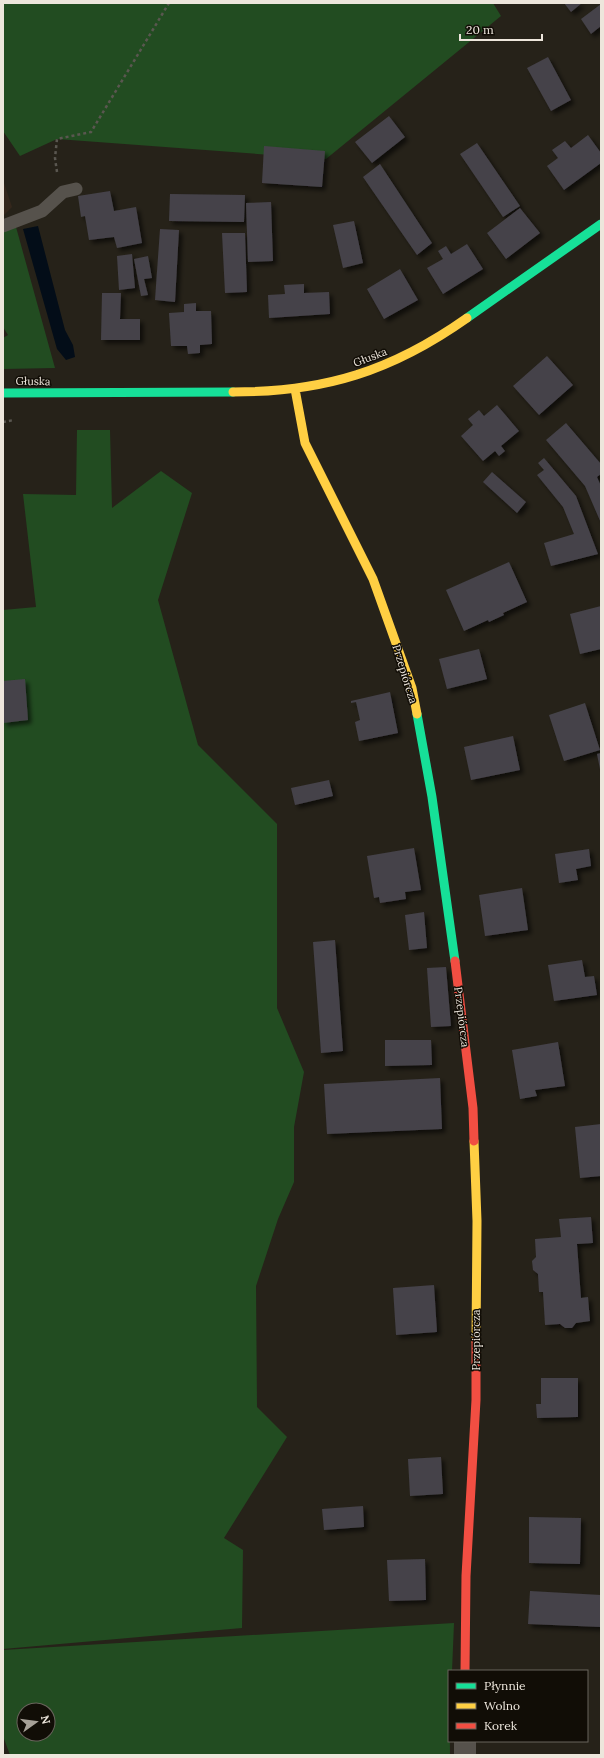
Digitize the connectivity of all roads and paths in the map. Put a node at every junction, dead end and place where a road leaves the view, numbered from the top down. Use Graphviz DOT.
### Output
graph roads {
  1 [pos="169,3"];
  2 [pos="76,189"];
  3 [pos="48,205"];
  4 [pos="601,224"];
  5 [pos="3,226"];
  6 [pos="295,389"];
  7 [pos="3,393"];
  8 [pos="465,1670"];
  9 [pos="465,1742"];
  10 [pos="464,1755"];
  1 -- 3 [label="path"];
  2 -- 3 [label="lane"];
  3 -- 5 [label="lane"];
  4 -- 6 [label="street, Głuska"];
  6 -- 7 [label="street, Głuska"];
  6 -- 8 [label="street, Przepiórcza"];
  9 -- 10 [label="street"];
}
